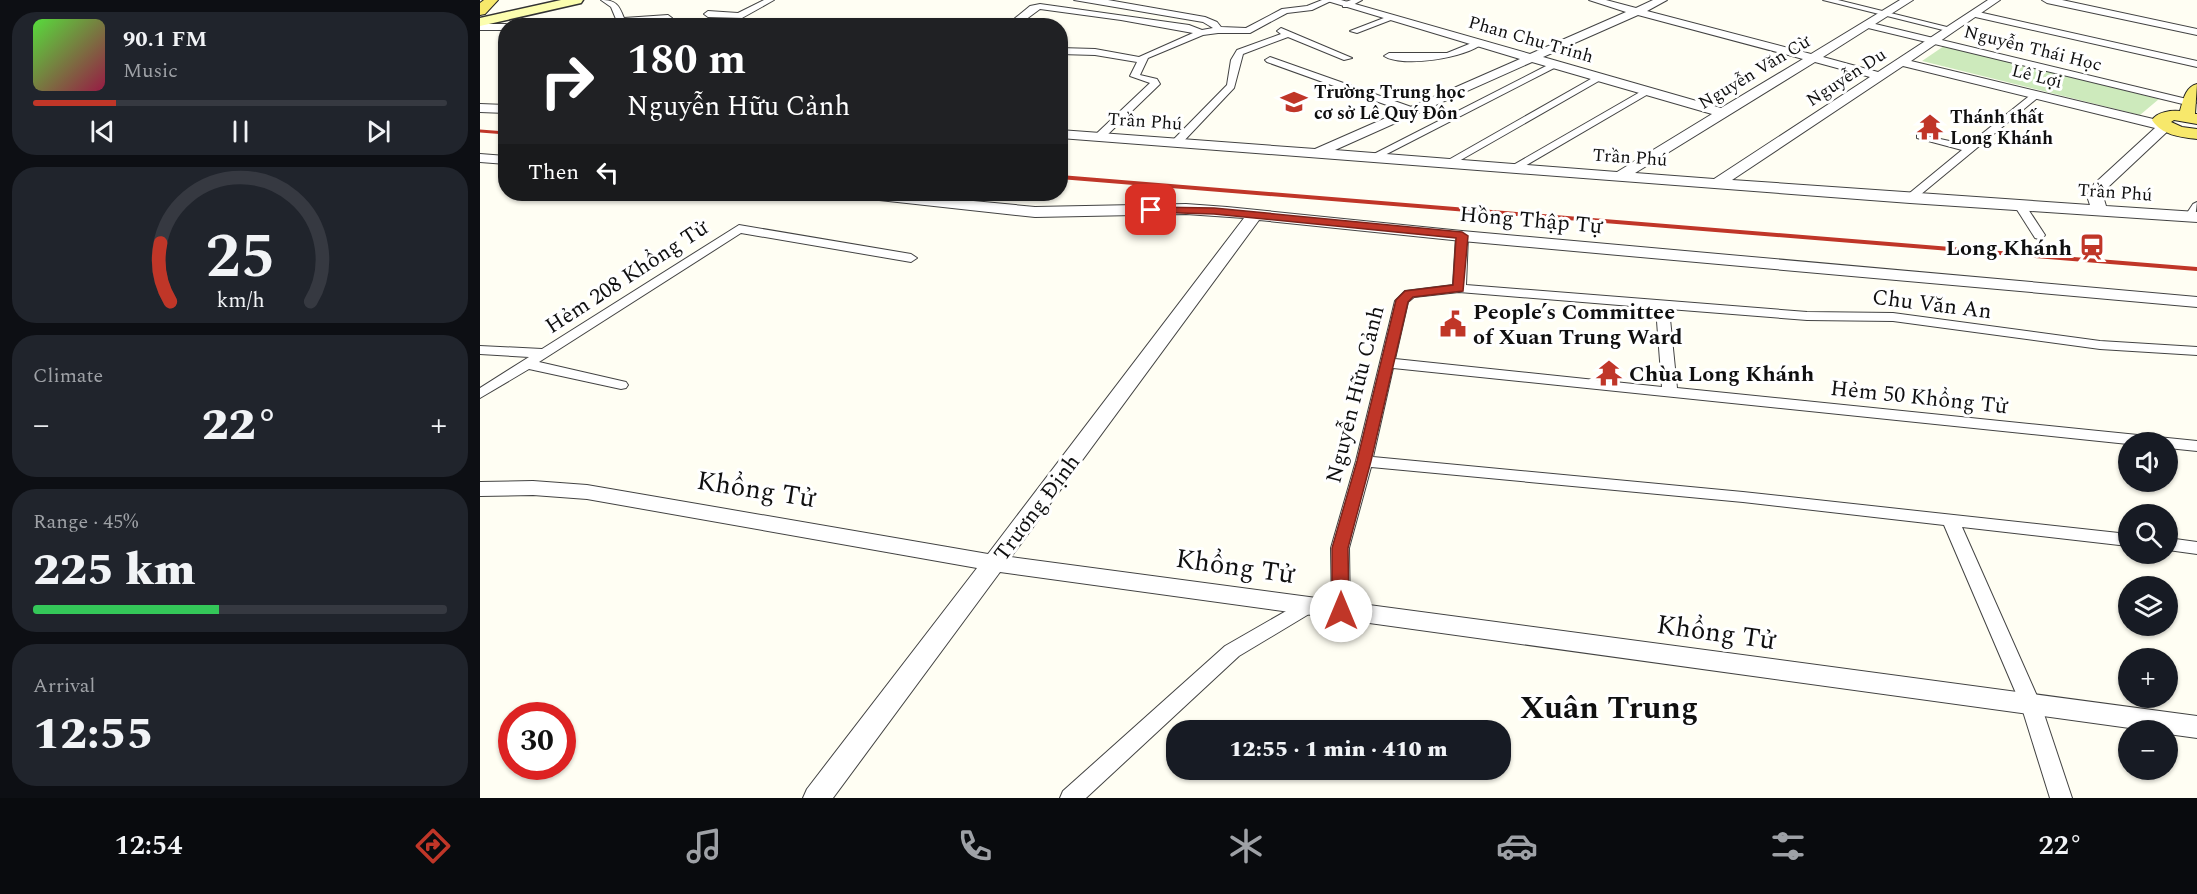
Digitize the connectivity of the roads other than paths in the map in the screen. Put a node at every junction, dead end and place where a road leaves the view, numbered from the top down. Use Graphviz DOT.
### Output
graph roads {
  1 [pos="490,0"];
  2 [pos="577,0"];
  3 [pos="605,0"];
  4 [pos="770,0"];
  5 [pos="1061,0"];
  6 [pos="1078,0"];
  7 [pos="1329,0"];
  8 [pos="1594,0"];
  9 [pos="1662,0"];
  10 [pos="1827,0"];
  11 [pos="1908,0"];
  12 [pos="1995,0"];
  13 [pos="2048,0"];
  14 [pos="1352,2"];
  15 [pos="1048,7"];
  16 [pos="480,11"];
  17 [pos="1637,12"];
  18 [pos="708,14"];
  19 [pos="1886,14"];
  20 [pos="1974,14"];
  21 [pos="620,18"];
  22 [pos="1021,18"];
  23 [pos="1392,18"];
  24 [pos="480,22"];
  25 [pos="1867,25"];
  26 [pos="1260,26"];
  27 [pos="480,27"];
  28 [pos="498,27"];
  29 [pos="1951,29"];
  30 [pos="1218,30"];
  31 [pos="1354,31"];
  32 [pos="2197,32"];
  33 [pos="1201,33"];
  34 [pos="1289,34"];
  35 [pos="1933,41"];
  36 [pos="1479,43"];
  37 [pos="1068,51"];
  38 [pos="1389,56"];
  39 [pos="1347,58"];
  40 [pos="1532,58"];
  41 [pos="1812,58"];
  42 [pos="1142,60"];
  43 [pos="1270,60"];
  44 [pos="1901,62"];
  45 [pos="2197,64"];
  46 [pos="1555,65"];
  47 [pos="1880,76"];
  48 [pos="1599,78"];
  49 [pos="1647,91"];
  50 [pos="2036,95"];
  51 [pos="2193,107"];
  52 [pos="480,108"];
  53 [pos="498,109"];
  54 [pos="1413,111"];
  55 [pos="1722,113"];
  56 [pos="2165,126"];
  57 [pos="2197,134"];
  58 [pos="1068,135"];
  59 [pos="1921,136"];
  60 [pos="1099,137"];
  61 [pos="1176,142"];
  62 [pos="1970,149"];
  63 [pos="1318,153"];
  64 [pos="1372,157"];
  65 [pos="480,158"];
  66 [pos="498,159"];
  67 [pos="1449,163"];
  68 [pos="1514,168"];
  69 [pos="1620,176"];
  70 [pos="1718,183"];
  71 [pos="1910,198"];
  72 [pos="929,201"];
  73 [pos="2020,205"];
  74 [pos="2099,210"];
  75 [pos="2195,213"];
  76 [pos="1255,215"];
  77 [pos="2038,235"];
  78 [pos="1462,236"];
  79 [pos="911,258"];
  80 [pos="1459,288"];
  81 [pos="2197,302"];
  82 [pos="1662,304"];
  83 [pos="480,350"];
  84 [pos="2197,351"];
  85 [pos="545,353"];
  86 [pos="1388,363"];
  87 [pos="527,364"];
  88 [pos="621,385"];
  89 [pos="1670,393"];
  90 [pos="480,394"];
  91 [pos="2118,438"];
  92 [pos="2178,444"];
  93 [pos="2197,446"];
  94 [pos="1364,461"];
  95 [pos="480,489"];
  96 [pos="1950,519"];
  97 [pos="2118,539"];
  98 [pos="2178,545"];
  99 [pos="2197,548"];
  100 [pos="994,563"];
  101 [pos="1307,606"];
  102 [pos="1341,611"];
  103 [pos="2031,705"];
  104 [pos="2197,727"];
  105 [pos="1079,797"];
  106 [pos="817,798"];
  107 [pos="2061,798"];
  1 -- 16 [label="main road"];
  2 -- 24 [label="main road"];
  3 -- 21 [label="street"];
  4 -- 18 [label="street"];
  5 -- 15 [label="street"];
  6 -- 30 [label="street"];
  7 -- 14 [label="street, Phan Chu Trinh"];
  7 -- 26 [label="street"];
  8 -- 17 [label="street"];
  9 -- 17 [label="street"];
  10 -- 19 [label="street"];
  11 -- 19 [label="street, Nguyễn Văn Cừ"];
  12 -- 20 [label="street, Nguyễn Du"];
  13 -- 32 [label="street"];
  14 -- 23 [label="street, Phan Chu Trinh"];
  15 -- 22 [label="street"];
  15 -- 33 [label="street"];
  17 -- 40 [label="street"];
  17 -- 41 [label="street"];
  19 -- 25 [label="street, Nguyễn Văn Cừ"];
  19 -- 29 [label="street"];
  20 -- 29 [label="street, Nguyễn Du"];
  20 -- 45 [label="street"];
  23 -- 31 [label="street"];
  23 -- 36 [label="street, Phan Chu Trinh"];
  25 -- 35 [label="street, Nguyễn Thái Học"];
  25 -- 41 [label="street, Nguyễn Văn Cừ"];
  26 -- 30 [label="street"];
  26 -- 34 [label="street"];
  27 -- 28 [label="street"];
  29 -- 35 [label="street, Nguyễn Du"];
  30 -- 33 [label="street"];
  33 -- 42 [label="street"];
  34 -- 39 [label="street"];
  34 -- 61 [label="street"];
  35 -- 44 [label="street, Nguyễn Du"];
  35 -- 51 [label="street, Nguyễn Thái Học"];
  36 -- 38 [label="street"];
  36 -- 40 [label="street, Phan Chu Trinh"];
  37 -- 42 [label="street"];
  40 -- 46 [label="street, Phan Chu Trinh"];
  40 -- 54 [label="street"];
  41 -- 47 [label="street"];
  41 -- 55 [label="street, Nguyễn Văn Cừ"];
  42 -- 60 [label="street"];
  43 -- 54 [label="street"];
  44 -- 47 [label="street, Nguyễn Du"];
  44 -- 50 [label="street, Lê Lợi"];
  46 -- 48 [label="street, Phan Chu Trinh"];
  46 -- 64 [label="street"];
  47 -- 70 [label="street, Nguyễn Du"];
  48 -- 49 [label="street, Phan Chu Trinh"];
  48 -- 67 [label="street"];
  49 -- 55 [label="street, Phan Chu Trinh"];
  49 -- 68 [label="street"];
  50 -- 56 [label="street, Lê Lợi"];
  50 -- 62 [label="street"];
  51 -- 56 [label="main road"];
  52 -- 53 [label="street"];
  54 -- 63 [label="street"];
  55 -- 69 [label="street, Nguyễn Văn Cừ"];
  56 -- 57 [label="main road"];
  56 -- 74 [label="street"];
  58 -- 60 [label="street, Trần Phú"];
  59 -- 62 [label="street"];
  60 -- 61 [label="street, Trần Phú"];
  61 -- 63 [label="street, Trần Phú"];
  62 -- 71 [label="street"];
  63 -- 64 [label="street, Trần Phú"];
  64 -- 67 [label="street, Trần Phú"];
  65 -- 66 [label="street"];
  67 -- 68 [label="street, Trần Phú"];
  68 -- 69 [label="street, Trần Phú"];
  69 -- 70 [label="street, Trần Phú"];
  70 -- 71 [label="street, Trần Phú"];
  71 -- 73 [label="street, Trần Phú"];
  72 -- 76 [label="street, Hồng Thập Tự"];
  73 -- 74 [label="street, Trần Phú"];
  73 -- 77 [label="street"];
  74 -- 75 [label="street, Trần Phú"];
  76 -- 78 [label="street, Hồng Thập Tự"];
  76 -- 100 [label="street, Trương Định"];
  78 -- 80 [label="street"];
  78 -- 81 [label="street, Hồng Thập Tự"];
  79 -- 85 [label="street, Hẻm 208 Khổng Tử"];
  80 -- 82 [label="street, Chu Văn An"];
  80 -- 86 [label="street, Nguyễn Hữu Cảnh"];
  82 -- 84 [label="street, Chu Văn An"];
  82 -- 89 [label="street"];
  83 -- 85 [label="street"];
  85 -- 87 [label="street, Hẻm 208 Khổng Tử"];
  86 -- 89 [label="street, Hẻm 50 Khổng Tử"];
  86 -- 94 [label="street, Nguyễn Hữu Cảnh"];
  87 -- 88 [label="street"];
  87 -- 90 [label="street, Hẻm 208 Khổng Tử"];
  89 -- 91 [label="street, Hẻm 50 Khổng Tử"];
  92 -- 93 [label="street"];
  94 -- 96 [label="street"];
  94 -- 102 [label="street, Nguyễn Hữu Cảnh"];
  95 -- 100 [label="street, Khổng Tử"];
  96 -- 97 [label="street"];
  96 -- 103 [label="street"];
  98 -- 99 [label="street"];
  100 -- 101 [label="street, Khổng Tử"];
  100 -- 106 [label="street, Trương Định"];
  101 -- 102 [label="street, Khổng Tử"];
  101 -- 105 [label="street"];
  102 -- 103 [label="street, Khổng Tử"];
  103 -- 104 [label="street, Khổng Tử"];
  103 -- 107 [label="street"];
}
